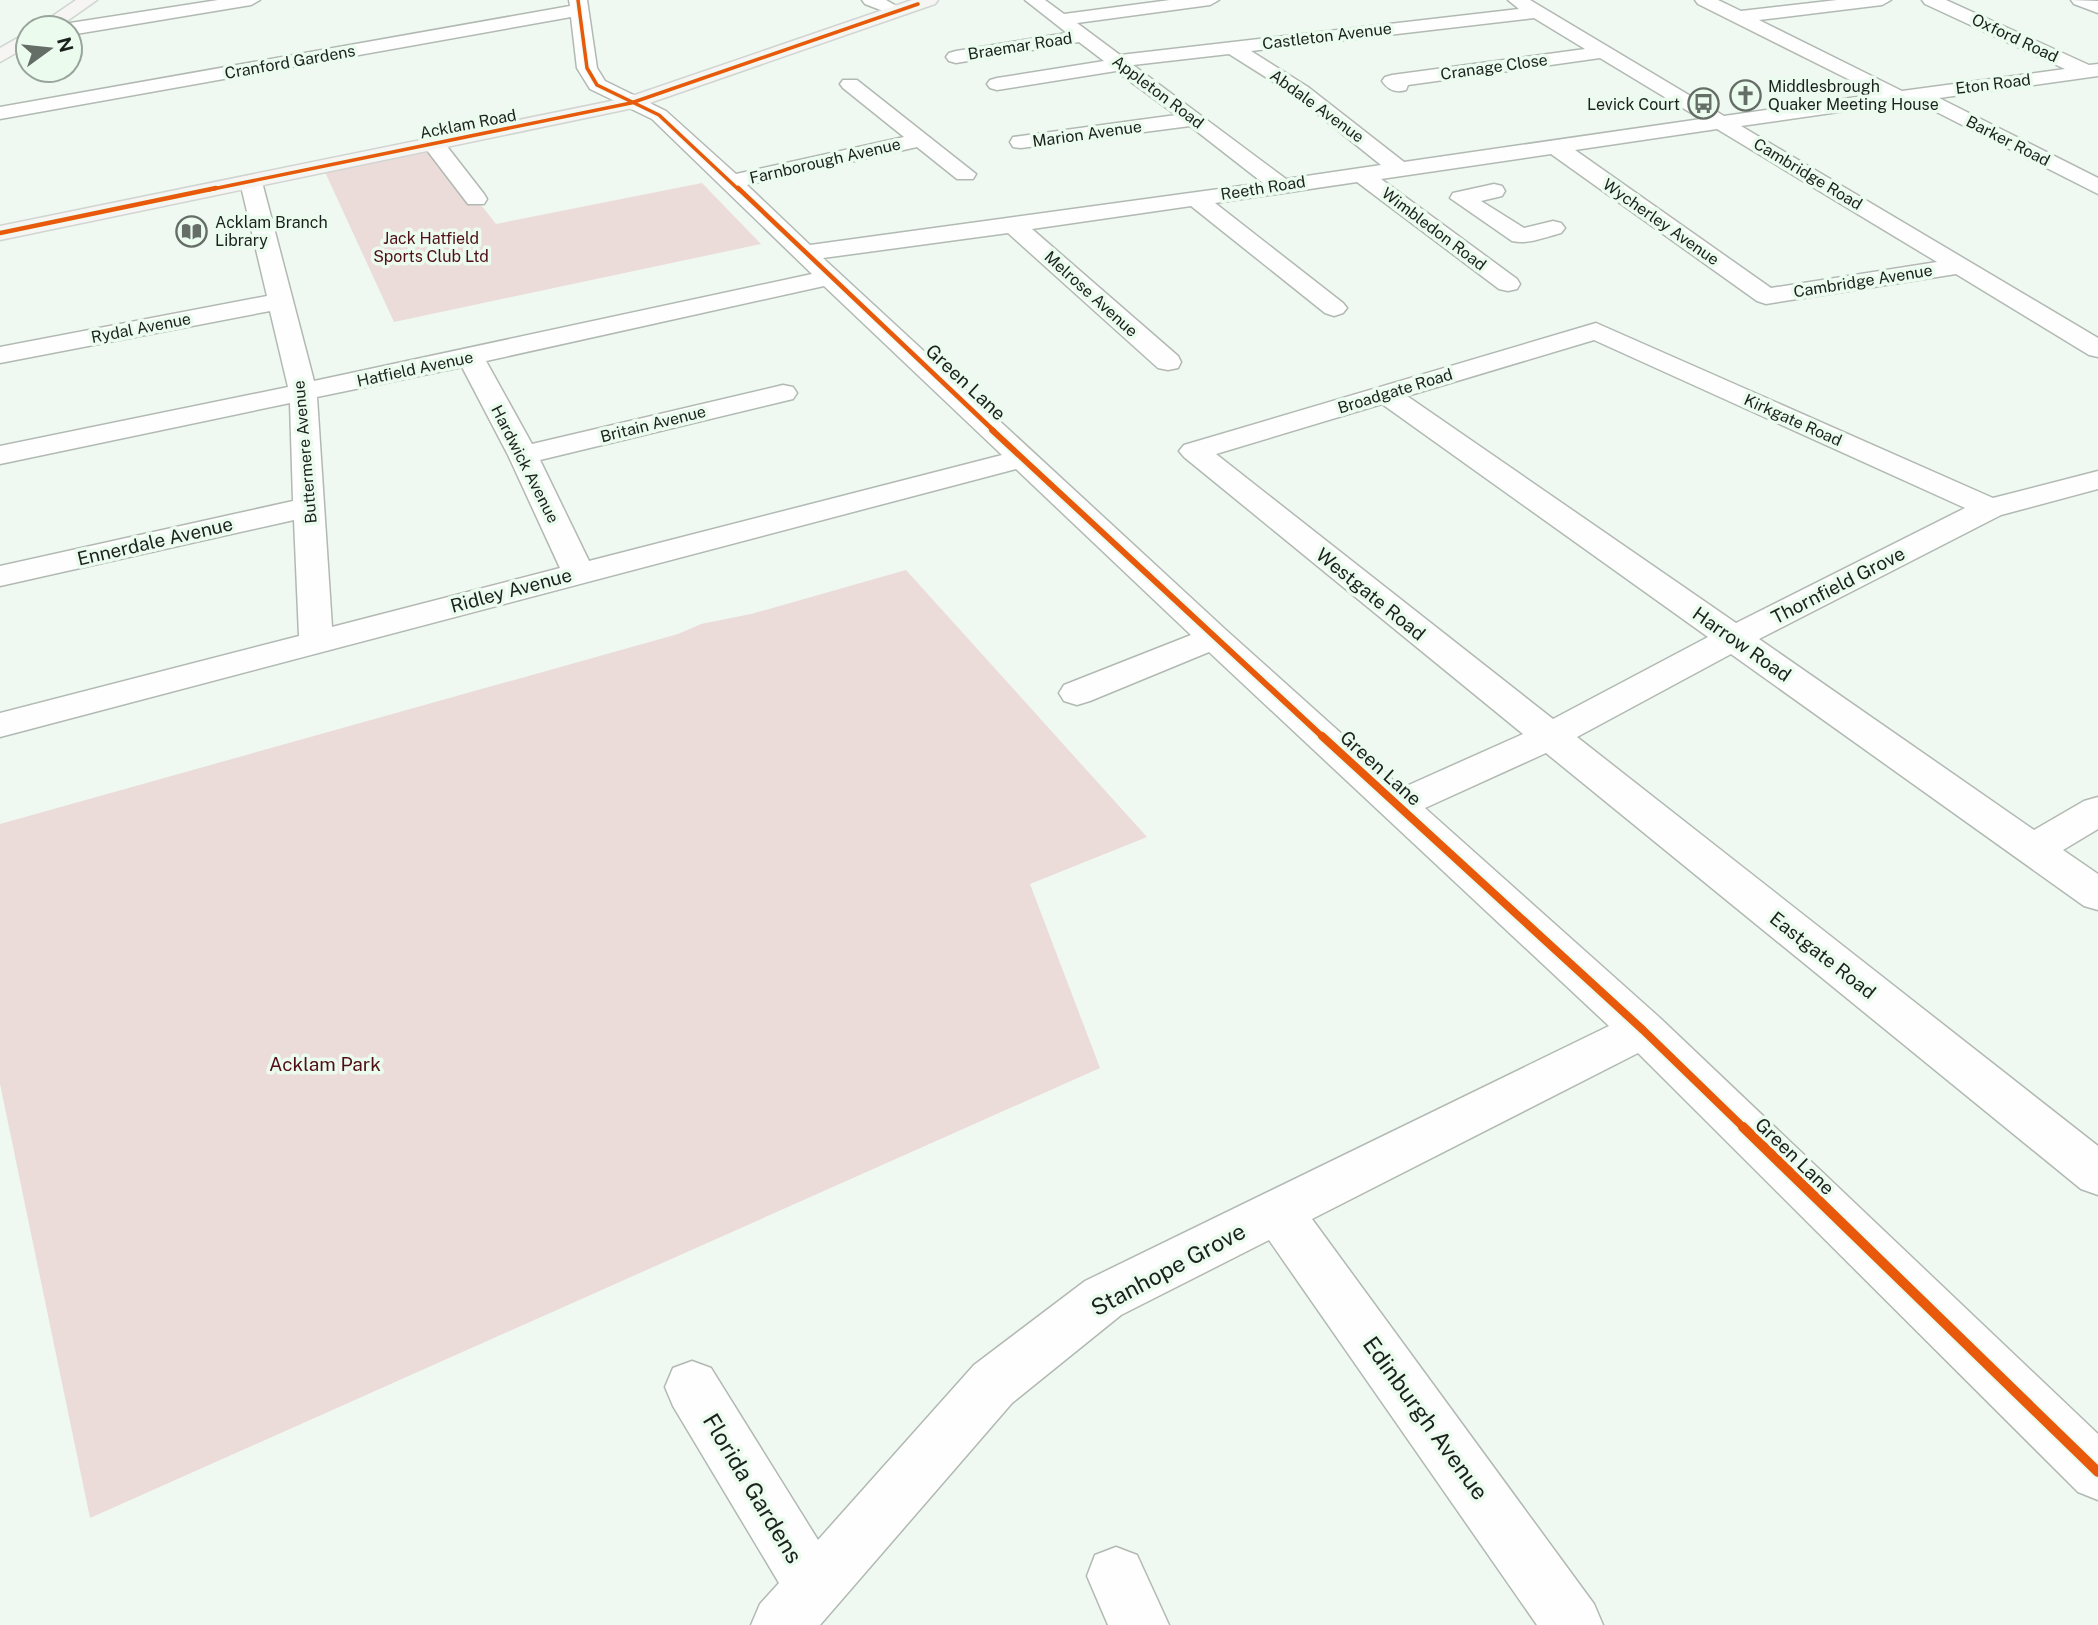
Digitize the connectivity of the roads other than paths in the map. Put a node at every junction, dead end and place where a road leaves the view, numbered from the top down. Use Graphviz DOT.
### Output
graph roads {
  1 [pos="88,0"];
  2 [pos="251,0"];
  3 [pos="871,0"];
  4 [pos="929,0"];
  5 [pos="1034,0"];
  6 [pos="1210,0"];
  7 [pos="1517,0"];
  8 [pos="1704,0"];
  9 [pos="1882,0"];
  10 [pos="1931,0"];
  11 [pos="2080,0"];
  12 [pos="579,5"];
  13 [pos="2098,8"];
  14 [pos="896,11"];
  15 [pos="1537,12"];
  16 [pos="66,14"];
  17 [pos="1740,18"];
  18 [pos="1060,20"];
  19 [pos="84,27"];
  20 [pos="1083,36"];
  21 [pos="1233,47"];
  22 [pos="1603,52"];
  23 [pos="956,57"];
  24 [pos="1119,63"];
  25 [pos="2095,73"];
  26 [pos="998,83"];
  27 [pos="850,84"];
  28 [pos="1399,86"];
  29 [pos="1908,95"];
  30 [pos="631,103"];
  31 [pos="0,113"];
  32 [pos="1195,120"];
  33 [pos="1722,123"];
  34 [pos="919,140"];
  35 [pos="1021,142"];
  36 [pos="434,145"];
  37 [pos="1556,147"];
  38 [pos="1399,169"];
  39 [pos="965,174"];
  40 [pos="1360,174"];
  41 [pos="251,182"];
  42 [pos="731,182"];
  43 [pos="1279,185"];
  44 [pos="2098,187"];
  45 [pos="1494,191"];
  46 [pos="477,199"];
  47 [pos="1196,199"];
  48 [pos="1489,217"];
  49 [pos="1014,226"];
  50 [pos="1433,228"];
  51 [pos="1552,228"];
  52 [pos="0,233"];
  53 [pos="817,265"];
  54 [pos="1961,266"];
  55 [pos="1508,284"];
  56 [pos="1766,296"];
  57 [pos="282,301"];
  58 [pos="1334,308"];
  59 [pos="1596,331"];
  60 [pos="2098,349"];
  61 [pos="0,355"];
  62 [pos="470,357"];
  63 [pos="1168,362"];
  64 [pos="303,393"];
  65 [pos="783,393"];
  66 [pos="1386,394"];
  67 [pos="1194,451"];
  68 [pos="0,455"];
  69 [pos="523,455"];
  70 [pos="1023,458"];
  71 [pos="2098,480"];
  72 [pos="310,507"];
  73 [pos="1990,508"];
  74 [pos="578,572"];
  75 [pos="0,576"];
  76 [pos="1214,638"];
  77 [pos="1734,638"];
  78 [pos="316,643"];
  79 [pos="1077,693"];
  80 [pos="0,725"];
  81 [pos="1548,737"];
  82 [pos="1398,805"];
  83 [pos="2098,811"];
  84 [pos="2033,849"];
  85 [pos="2098,894"];
  86 [pos="1643,1030"];
  87 [pos="2098,1174"];
  88 [pos="1278,1212"];
  89 [pos="692,1387"];
  90 [pos="2098,1472"];
  91 [pos="798,1607"];
  92 [pos="1573,1625"];
  1 -- 16 [label="main road"];
  2 -- 19 [label="street"];
  3 -- 14 [label="street"];
  4 -- 14 [label="main road, Acklam Road"];
  5 -- 18 [label="street, Appleton Road"];
  6 -- 18 [label="street"];
  7 -- 15 [label="street, Cambridge Road"];
  8 -- 17 [label="street, Barker Road"];
  9 -- 17 [label="street"];
  10 -- 25 [label="street, Oxford Road"];
  11 -- 13 [label="street"];
  12 -- 30 [label="street, Green Lane"];
  12 -- 31 [label="street, Cranford Gardens"];
  14 -- 30 [label="main road, Acklam Road"];
  15 -- 21 [label="street, Castleton Avenue"];
  15 -- 22 [label="street, Cambridge Road"];
  17 -- 29 [label="street, Barker Road"];
  18 -- 20 [label="street, Appleton Road"];
  20 -- 23 [label="street, Braemar Road"];
  20 -- 24 [label="street, Appleton Road"];
  21 -- 24 [label="street, Castleton Avenue"];
  21 -- 38 [label="street, Abdale Avenue"];
  22 -- 28 [label="street, Cranage Close"];
  22 -- 33 [label="street, Cambridge Road"];
  24 -- 26 [label="street, Castleton Avenue"];
  24 -- 32 [label="street, Appleton Road"];
  25 -- 29 [label="street, Eton Road"];
  27 -- 34 [label="street"];
  29 -- 33 [label="street, Eton Road"];
  29 -- 44 [label="street, Barker Road"];
  30 -- 36 [label="main road, Acklam Road"];
  30 -- 42 [label="street, Green Lane"];
  32 -- 35 [label="street, Marion Avenue"];
  32 -- 43 [label="street, Appleton Road"];
  33 -- 37 [label="street, Reeth Road"];
  33 -- 54 [label="street, Cambridge Road"];
  34 -- 39 [label="street"];
  34 -- 42 [label="street, Farnborough Avenue"];
  36 -- 41 [label="main road, Acklam Road"];
  36 -- 46 [label="street"];
  37 -- 38 [label="street, Reeth Road"];
  37 -- 56 [label="street, Wycherley Avenue"];
  38 -- 40 [label="street, Reeth Road"];
  40 -- 43 [label="street, Reeth Road"];
  40 -- 50 [label="street, Wimbledon Road"];
  41 -- 52 [label="main road, Acklam Road"];
  41 -- 57 [label="street, Buttermere Avenue"];
  42 -- 53 [label="street, Green Lane"];
  43 -- 47 [label="street, Reeth Road"];
  45 -- 48 [label="street"];
  47 -- 49 [label="street, Reeth Road"];
  47 -- 58 [label="street"];
  48 -- 50 [label="street"];
  48 -- 51 [label="street"];
  49 -- 53 [label="street, Reeth Road"];
  49 -- 63 [label="street, Melrose Avenue"];
  50 -- 55 [label="street, Wimbledon Road"];
  53 -- 62 [label="street, Hatfield Avenue"];
  53 -- 70 [label="street, Green Lane"];
  54 -- 56 [label="street, Cambridge Avenue"];
  54 -- 60 [label="street, Cambridge Road"];
  57 -- 61 [label="street, Rydal Avenue"];
  57 -- 64 [label="street, Buttermere Avenue"];
  59 -- 66 [label="street, Broadgate Road"];
  59 -- 73 [label="street, Kirkgate Road"];
  62 -- 64 [label="street, Hatfield Avenue"];
  62 -- 69 [label="street, Hardwick Avenue"];
  64 -- 68 [label="street, Hatfield Avenue"];
  64 -- 72 [label="street, Buttermere Avenue"];
  65 -- 69 [label="street, Britain Avenue"];
  66 -- 67 [label="street, Broadgate Road"];
  66 -- 77 [label="street, Harrow Road"];
  67 -- 81 [label="street, Westgate Road"];
  69 -- 74 [label="street, Hardwick Avenue"];
  70 -- 74 [label="street, Ridley Avenue"];
  70 -- 76 [label="street, Green Lane"];
  71 -- 73 [label="street, Thornfield Grove"];
  72 -- 75 [label="street, Ennerdale Avenue"];
  72 -- 78 [label="street, Buttermere Avenue"];
  73 -- 77 [label="street, Thornfield Grove"];
  74 -- 78 [label="street, Ridley Avenue"];
  76 -- 79 [label="street"];
  76 -- 82 [label="street, Green Lane"];
  77 -- 81 [label="street, Thornfield Grove"];
  77 -- 84 [label="street, Harrow Road"];
  78 -- 80 [label="street, Ridley Avenue"];
  81 -- 82 [label="street, Thornfield Grove"];
  81 -- 87 [label="street, Eastgate Road"];
  82 -- 86 [label="street, Green Lane"];
  83 -- 84 [label="street"];
  84 -- 85 [label="street, Harrow Road"];
  86 -- 88 [label="street, Stanhope Grove"];
  86 -- 90 [label="street, Green Lane"];
  88 -- 91 [label="street, Stanhope Grove"];
  88 -- 92 [label="street, Edinburgh Avenue"];
  89 -- 91 [label="street, Florida Gardens"];
}
